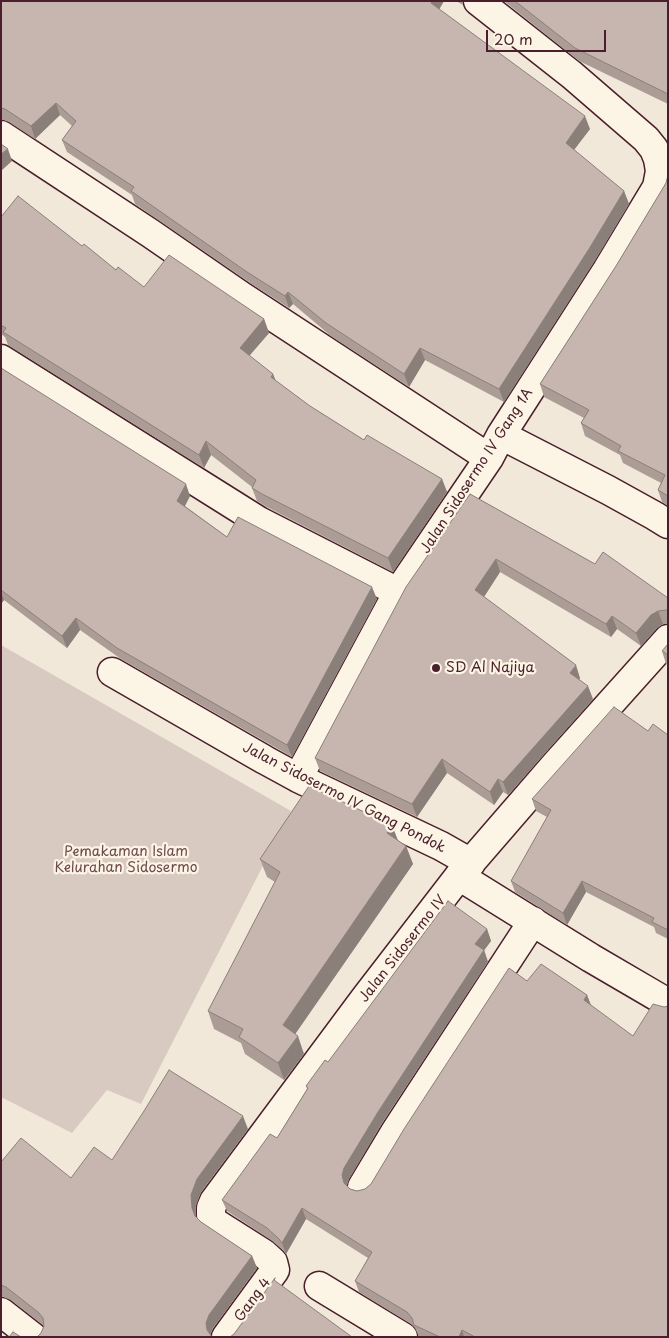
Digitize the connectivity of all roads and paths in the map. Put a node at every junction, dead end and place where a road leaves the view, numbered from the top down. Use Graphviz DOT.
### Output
graph roads {
  1 [pos="478,1"];
  2 [pos="1,135"];
  3 [pos="1,359"];
  4 [pos="495,447"];
  5 [pos="668,524"];
  6 [pos="398,592"];
  7 [pos="668,639"];
  8 [pos="112,672"];
  9 [pos="298,778"];
  10 [pos="465,870"];
  11 [pos="533,922"];
  12 [pos="668,1003"];
  13 [pos="362,1187"];
  14 [pos="273,1262"];
  15 [pos="319,1286"];
  16 [pos="1,1312"];
  17 [pos="33,1337"];
  18 [pos="226,1337"];
  19 [pos="404,1337"];
  1 -- 4 [label="street, Jalan Sidosermo IV Gang 1A"];
  2 -- 4 [label="street"];
  3 -- 6 [label="street"];
  4 -- 5 [label="street"];
  4 -- 6 [label="street, Jalan Sidosermo IV Gang 1A"];
  6 -- 9 [label="street, Jalan Sidosermo IV Gang 1A"];
  7 -- 10 [label="street, Jalan Sidosermo IV"];
  8 -- 9 [label="street, Jalan Sidosermo IV Gang Pondok"];
  9 -- 10 [label="street, Jalan Sidosermo IV Gang Pondok"];
  10 -- 11 [label="street, Jalan Sidosermo IV Gang Pondok"];
  10 -- 14 [label="street, Jalan Sidosermo IV"];
  11 -- 12 [label="street, Jalan Sidosermo IV Gang Pondok"];
  11 -- 13 [label="street"];
  14 -- 18 [label="street, Gang 4"];
  15 -- 19 [label="street"];
  16 -- 17 [label="street"];
}
